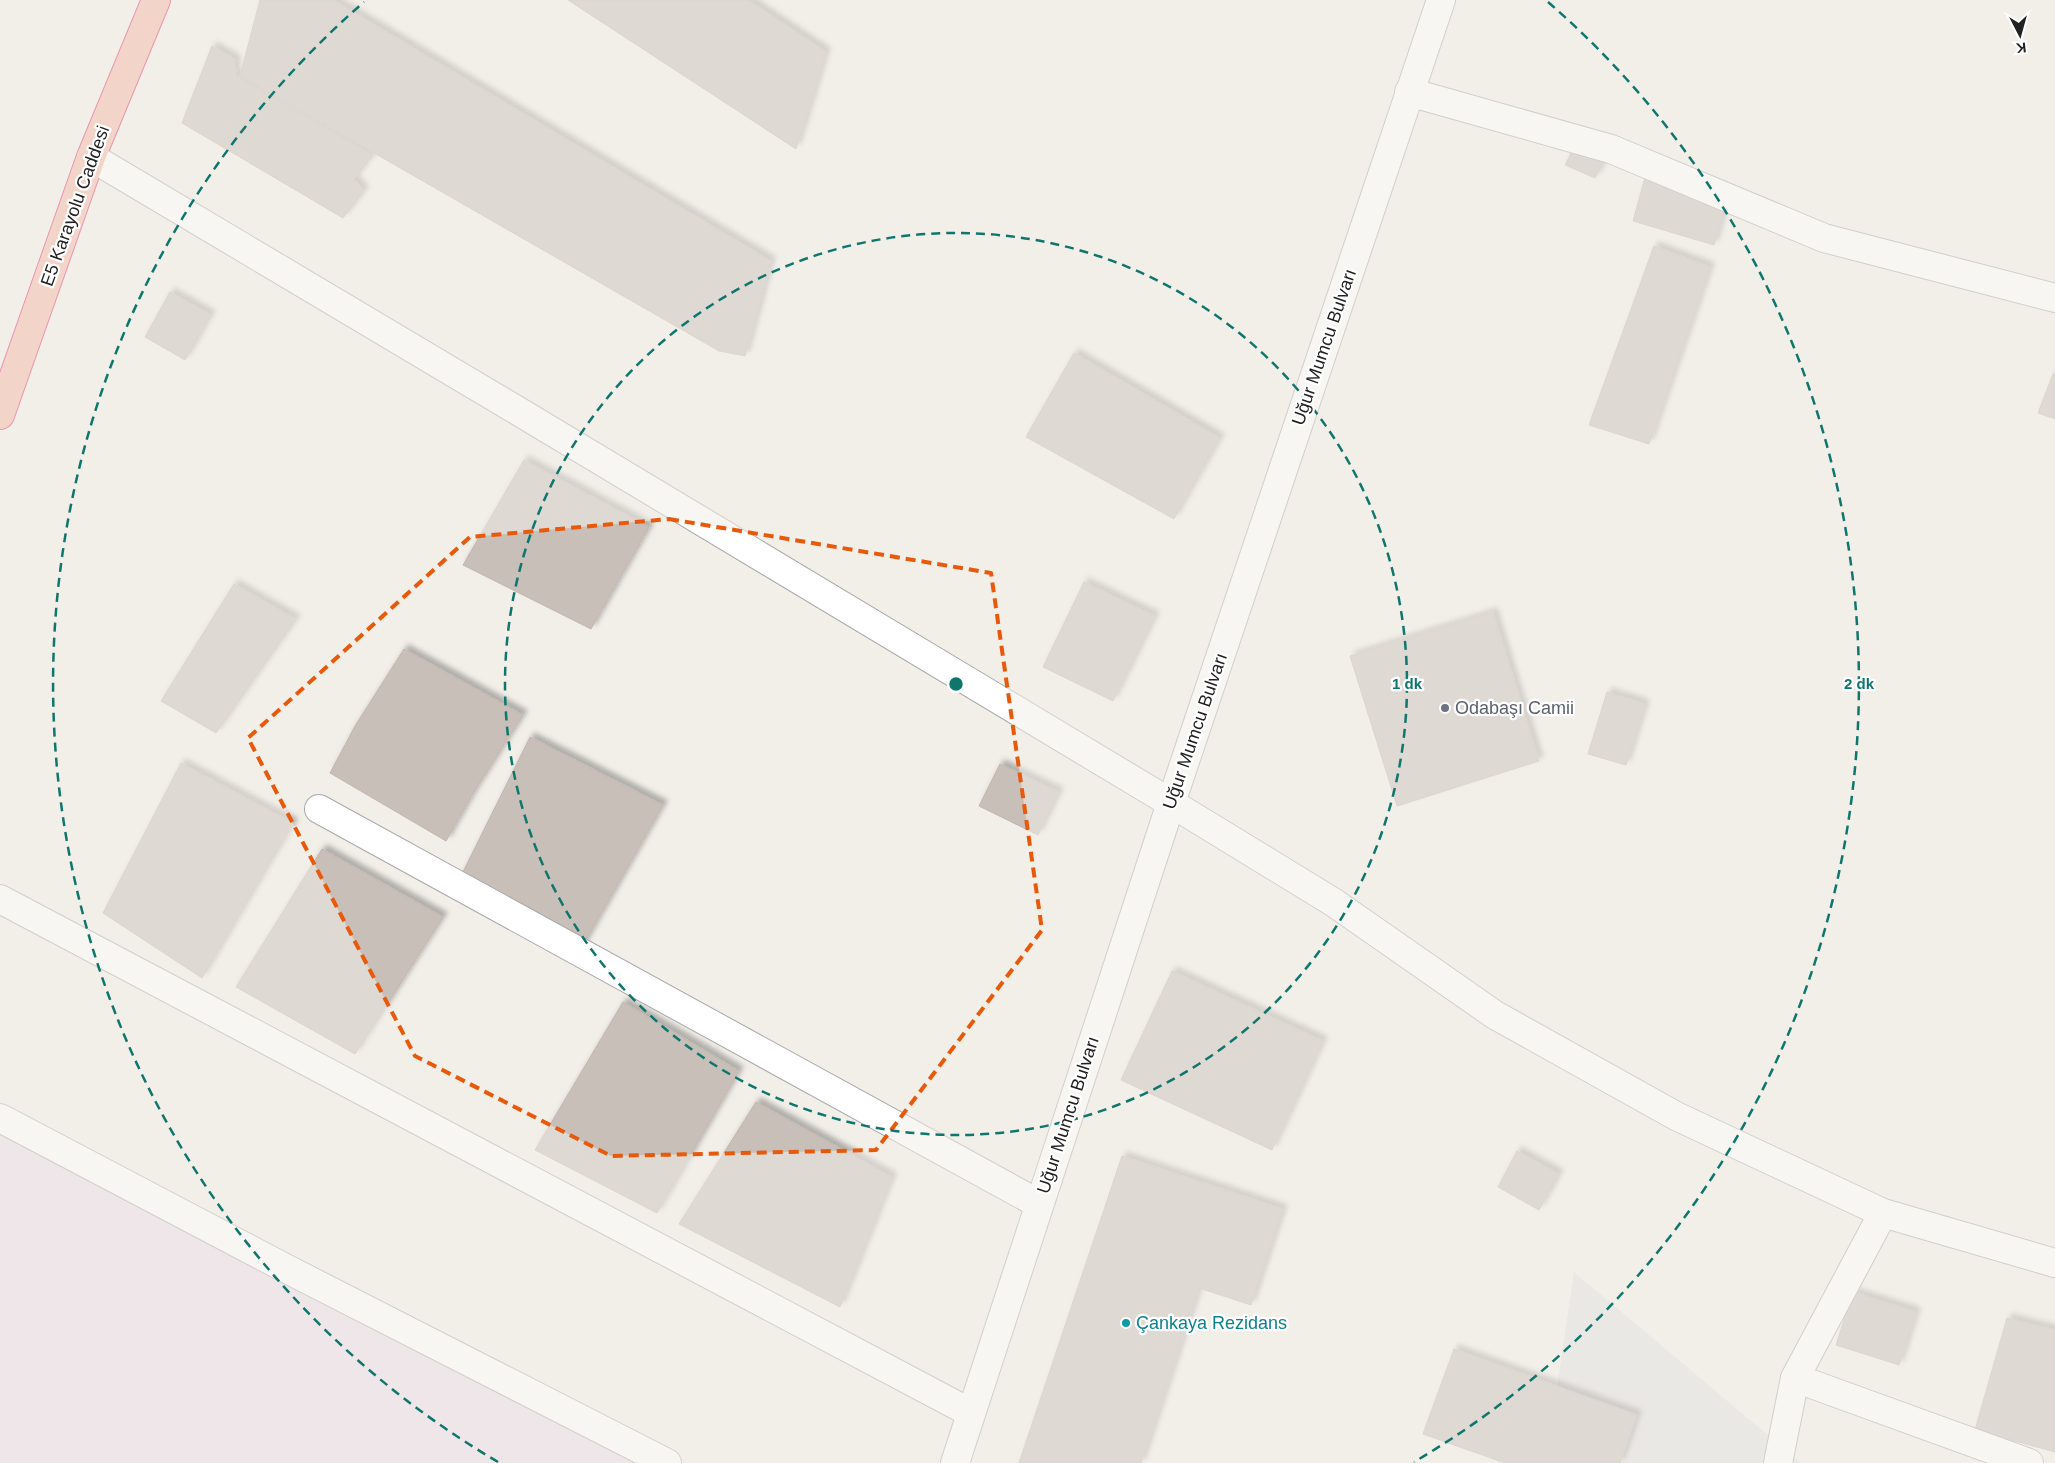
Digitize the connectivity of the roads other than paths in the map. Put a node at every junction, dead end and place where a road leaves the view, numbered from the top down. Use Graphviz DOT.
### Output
graph roads {
  1 [pos="156,0"];
  2 [pos="1440,0"];
  3 [pos="1410,92"];
  4 [pos="90,157"];
  5 [pos="2055,298"];
  6 [pos="0,415"];
  7 [pos="1171,803"];
  8 [pos="319,809"];
  9 [pos="0,899"];
  10 [pos="0,1118"];
  11 [pos="1039,1204"];
  12 [pos="1883,1213"];
  13 [pos="2055,1263"];
  14 [pos="1795,1378"];
  15 [pos="971,1412"];
  16 [pos="667,1463"];
  17 [pos="955,1463"];
  18 [pos="1778,1463"];
  19 [pos="2029,1463"];
  1 -- 4 [label="highway, E5 Karayolu Caddesi"];
  2 -- 3 [label="street, Uğur Mumcu Bulvarı"];
  3 -- 5 [label="street"];
  3 -- 7 [label="street, Uğur Mumcu Bulvarı"];
  4 -- 6 [label="highway, E5 Karayolu Caddesi"];
  4 -- 7 [label="street"];
  7 -- 11 [label="street, Uğur Mumcu Bulvarı"];
  7 -- 12 [label="street"];
  8 -- 11 [label="street"];
  9 -- 15 [label="street"];
  10 -- 16 [label="street"];
  11 -- 15 [label="street, Uğur Mumcu Bulvarı"];
  12 -- 13 [label="street"];
  12 -- 14 [label="street"];
  14 -- 18 [label="street"];
  14 -- 19 [label="street"];
  15 -- 17 [label="street, Uğur Mumcu Bulvarı"];
}
